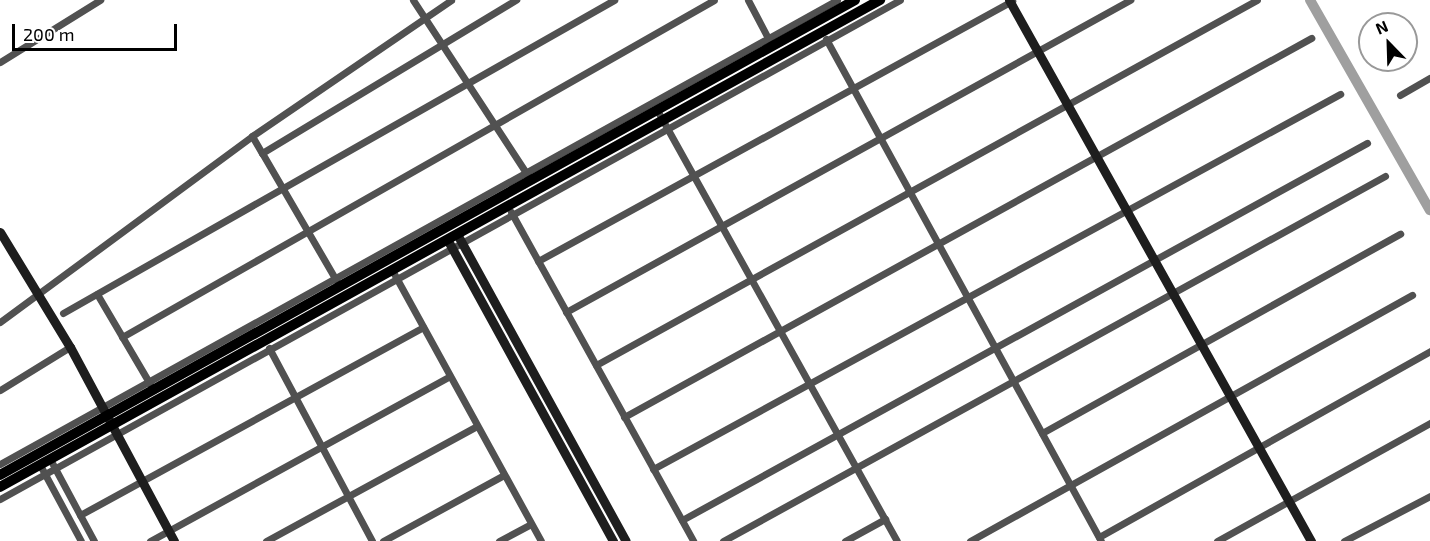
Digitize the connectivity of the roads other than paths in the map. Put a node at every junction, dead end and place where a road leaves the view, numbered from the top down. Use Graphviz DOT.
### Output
graph roads {
  1 [pos="100,0"];
  2 [pos="413,0"];
  3 [pos="451,0"];
  4 [pos="516,0"];
  5 [pos="614,0"];
  6 [pos="714,0"];
  7 [pos="748,0"];
  8 [pos="837,0"];
  9 [pos="855,0"];
  10 [pos="880,0"];
  11 [pos="900,0"];
  12 [pos="1011,0"];
  13 [pos="1130,0"];
  14 [pos="1257,0"];
  15 [pos="424,18"];
  16 [pos="824,36"];
  17 [pos="1311,38"];
  18 [pos="441,43"];
  19 [pos="770,43"];
  20 [pos="1038,51"];
  21 [pos="0,62"];
  22 [pos="1430,78"];
  23 [pos="467,83"];
  24 [pos="853,89"];
  25 [pos="1340,94"];
  26 [pos="1400,95"];
  27 [pos="1067,105"];
  28 [pos="663,119"];
  29 [pos="494,125"];
  30 [pos="252,136"];
  31 [pos="880,138"];
  32 [pos="1367,143"];
  33 [pos="262,153"];
  34 [pos="1096,158"];
  35 [pos="1385,176"];
  36 [pos="528,177"];
  37 [pos="695,177"];
  38 [pos="282,188"];
  39 [pos="910,193"];
  40 [pos="507,206"];
  41 [pos="1125,210"];
  42 [pos="723,226"];
  43 [pos="0,232"];
  44 [pos="308,232"];
  45 [pos="1400,234"];
  46 [pos="454,241"];
  47 [pos="938,244"];
  48 [pos="538,261"];
  49 [pos="1154,261"];
  50 [pos="394,274"];
  51 [pos="752,280"];
  52 [pos="337,281"];
  53 [pos="38,292"];
  54 [pos="1172,293"];
  55 [pos="97,294"];
  56 [pos="1412,295"];
  57 [pos="968,298"];
  58 [pos="566,312"];
  59 [pos="63,313"];
  60 [pos="0,322"];
  61 [pos="423,327"];
  62 [pos="781,332"];
  63 [pos="122,337"];
  64 [pos="264,340"];
  65 [pos="1201,345"];
  66 [pos="70,347"];
  67 [pos="995,348"];
  68 [pos="1430,351"];
  69 [pos="596,365"];
  70 [pos="450,376"];
  71 [pos="1014,382"];
  72 [pos="810,384"];
  73 [pos="150,385"];
  74 [pos="0,390"];
  75 [pos="296,397"];
  76 [pos="1230,398"];
  77 [pos="107,411"];
  78 [pos="624,417"];
  79 [pos="1430,423"];
  80 [pos="477,426"];
  81 [pos="118,429"];
  82 [pos="1042,433"];
  83 [pos="839,435"];
  84 [pos="320,446"];
  85 [pos="1258,447"];
  86 [pos="0,464"];
  87 [pos="48,467"];
  88 [pos="857,468"];
  89 [pos="653,469"];
  90 [pos="0,474"];
  91 [pos="504,475"];
  92 [pos="144,481"];
  93 [pos="1071,485"];
  94 [pos="0,487"];
  95 [pos="348,496"];
  96 [pos="1430,496"];
  97 [pos="0,500"];
  98 [pos="1288,501"];
  99 [pos="80,515"];
  100 [pos="885,519"];
  101 [pos="682,520"];
  102 [pos="531,524"];
  103 [pos="171,529"];
  104 [pos="1100,539"];
  105 [pos="81,541"];
  106 [pos="94,541"];
  107 [pos="150,541"];
  108 [pos="174,541"];
  109 [pos="181,541"];
  110 [pos="266,541"];
  111 [pos="372,541"];
  112 [pos="383,541"];
  113 [pos="499,541"];
  114 [pos="541,541"];
  115 [pos="613,541"];
  116 [pos="626,541"];
  117 [pos="693,541"];
  118 [pos="723,541"];
  119 [pos="845,541"];
  120 [pos="897,541"];
  121 [pos="970,541"];
  122 [pos="1217,541"];
  123 [pos="1311,541"];
  124 [pos="1344,541"];
  1 -- 21 [label="street"];
  2 -- 15 [label="street"];
  3 -- 15 [label="street"];
  4 -- 18 [label="street"];
  5 -- 23 [label="street"];
  6 -- 29 [label="street"];
  7 -- 19 [label="street"];
  8 -- 19 [label="street"];
  9 -- 19 [label="main road"];
  10 -- 16 [label="main road"];
  11 -- 16 [label="street"];
  12 -- 20 [label="main road"];
  12 -- 24 [label="street"];
  13 -- 20 [label="street"];
  14 -- 27 [label="street"];
  15 -- 18 [label="street"];
  15 -- 30 [label="street"];
  16 -- 24 [label="street"];
  16 -- 28 [label="main road"];
  17 -- 34 [label="street"];
  18 -- 23 [label="street"];
  18 -- 33 [label="street"];
  19 -- 28 [label="main road"];
  19 -- 36 [label="street"];
  20 -- 27 [label="main road"];
  20 -- 31 [label="street"];
  22 -- 26 [label="street"];
  23 -- 29 [label="street"];
  23 -- 38 [label="street"];
  24 -- 31 [label="street"];
  24 -- 37 [label="street"];
  25 -- 41 [label="street"];
  27 -- 34 [label="main road"];
  27 -- 39 [label="street"];
  28 -- 36 [label="main road"];
  28 -- 37 [label="street"];
  28 -- 40 [label="main road"];
  29 -- 36 [label="street"];
  29 -- 44 [label="street"];
  30 -- 33 [label="street"];
  30 -- 53 [label="street"];
  31 -- 39 [label="street"];
  31 -- 42 [label="street"];
  32 -- 49 [label="street"];
  33 -- 38 [label="street"];
  34 -- 41 [label="main road"];
  34 -- 47 [label="street"];
  35 -- 54 [label="street"];
  36 -- 40 [label="main road"];
  36 -- 52 [label="street"];
  37 -- 42 [label="street"];
  37 -- 48 [label="street"];
  38 -- 44 [label="street"];
  38 -- 55 [label="street"];
  39 -- 47 [label="street"];
  39 -- 51 [label="street"];
  40 -- 46 [label="main road"];
  40 -- 48 [label="street"];
  40 -- 52 [label="main road"];
  41 -- 49 [label="main road"];
  41 -- 57 [label="street"];
  42 -- 51 [label="street"];
  42 -- 58 [label="street"];
  43 -- 53 [label="main road"];
  44 -- 52 [label="street"];
  44 -- 63 [label="street"];
  45 -- 65 [label="street"];
  46 -- 50 [label="main road"];
  46 -- 115 [label="main road"];
  46 -- 116 [label="main road"];
  47 -- 57 [label="street"];
  47 -- 62 [label="street"];
  48 -- 58 [label="street"];
  49 -- 54 [label="main road"];
  49 -- 67 [label="street"];
  50 -- 61 [label="street"];
  50 -- 64 [label="main road"];
  51 -- 62 [label="street"];
  51 -- 69 [label="street"];
  52 -- 64 [label="main road"];
  52 -- 73 [label="street"];
  53 -- 60 [label="street"];
  53 -- 66 [label="main road"];
  54 -- 65 [label="main road"];
  54 -- 71 [label="street"];
  55 -- 59 [label="street"];
  55 -- 63 [label="street"];
  56 -- 76 [label="street"];
  57 -- 67 [label="street"];
  57 -- 72 [label="street"];
  58 -- 69 [label="street"];
  61 -- 70 [label="street"];
  61 -- 75 [label="street"];
  62 -- 72 [label="street"];
  62 -- 78 [label="street"];
  63 -- 73 [label="street"];
  64 -- 73 [label="main road"];
  64 -- 75 [label="street"];
  64 -- 81 [label="main road"];
  65 -- 76 [label="main road"];
  65 -- 82 [label="street"];
  66 -- 74 [label="street"];
  66 -- 77 [label="main road"];
  67 -- 71 [label="street"];
  67 -- 83 [label="street"];
  68 -- 85 [label="street"];
  69 -- 78 [label="street"];
  70 -- 80 [label="street"];
  70 -- 84 [label="street"];
  71 -- 82 [label="street"];
  71 -- 88 [label="street"];
  72 -- 83 [label="street"];
  72 -- 89 [label="street"];
  73 -- 77 [label="main road"];
  75 -- 84 [label="street"];
  75 -- 92 [label="street"];
  76 -- 85 [label="main road"];
  76 -- 93 [label="street"];
  77 -- 81 [label="main road"];
  77 -- 86 [label="street"];
  77 -- 90 [label="main road"];
  78 -- 89 [label="street"];
  79 -- 98 [label="street"];
  80 -- 91 [label="street"];
  80 -- 95 [label="street"];
  81 -- 87 [label="main road"];
  81 -- 92 [label="main road"];
  82 -- 93 [label="street"];
  83 -- 88 [label="street"];
  83 -- 101 [label="street"];
  84 -- 95 [label="street"];
  84 -- 103 [label="street"];
  85 -- 98 [label="main road"];
  85 -- 104 [label="street"];
  87 -- 94 [label="main road"];
  87 -- 97 [label="street"];
  87 -- 99 [label="street"];
  87 -- 105 [label="street"];
  88 -- 100 [label="street"];
  88 -- 118 [label="street"];
  89 -- 101 [label="street"];
  91 -- 102 [label="street"];
  91 -- 112 [label="street"];
  92 -- 99 [label="street"];
  92 -- 103 [label="main road"];
  93 -- 104 [label="street"];
  93 -- 121 [label="street"];
  95 -- 110 [label="street"];
  95 -- 111 [label="street"];
  96 -- 124 [label="street"];
  98 -- 122 [label="street"];
  98 -- 123 [label="main road"];
  99 -- 106 [label="street"];
  100 -- 119 [label="street"];
  100 -- 120 [label="street"];
  101 -- 117 [label="street"];
  102 -- 113 [label="street"];
  102 -- 114 [label="street"];
  103 -- 107 [label="street"];
  103 -- 108 [label="main road"];
  103 -- 109 [label="main road"];
}
